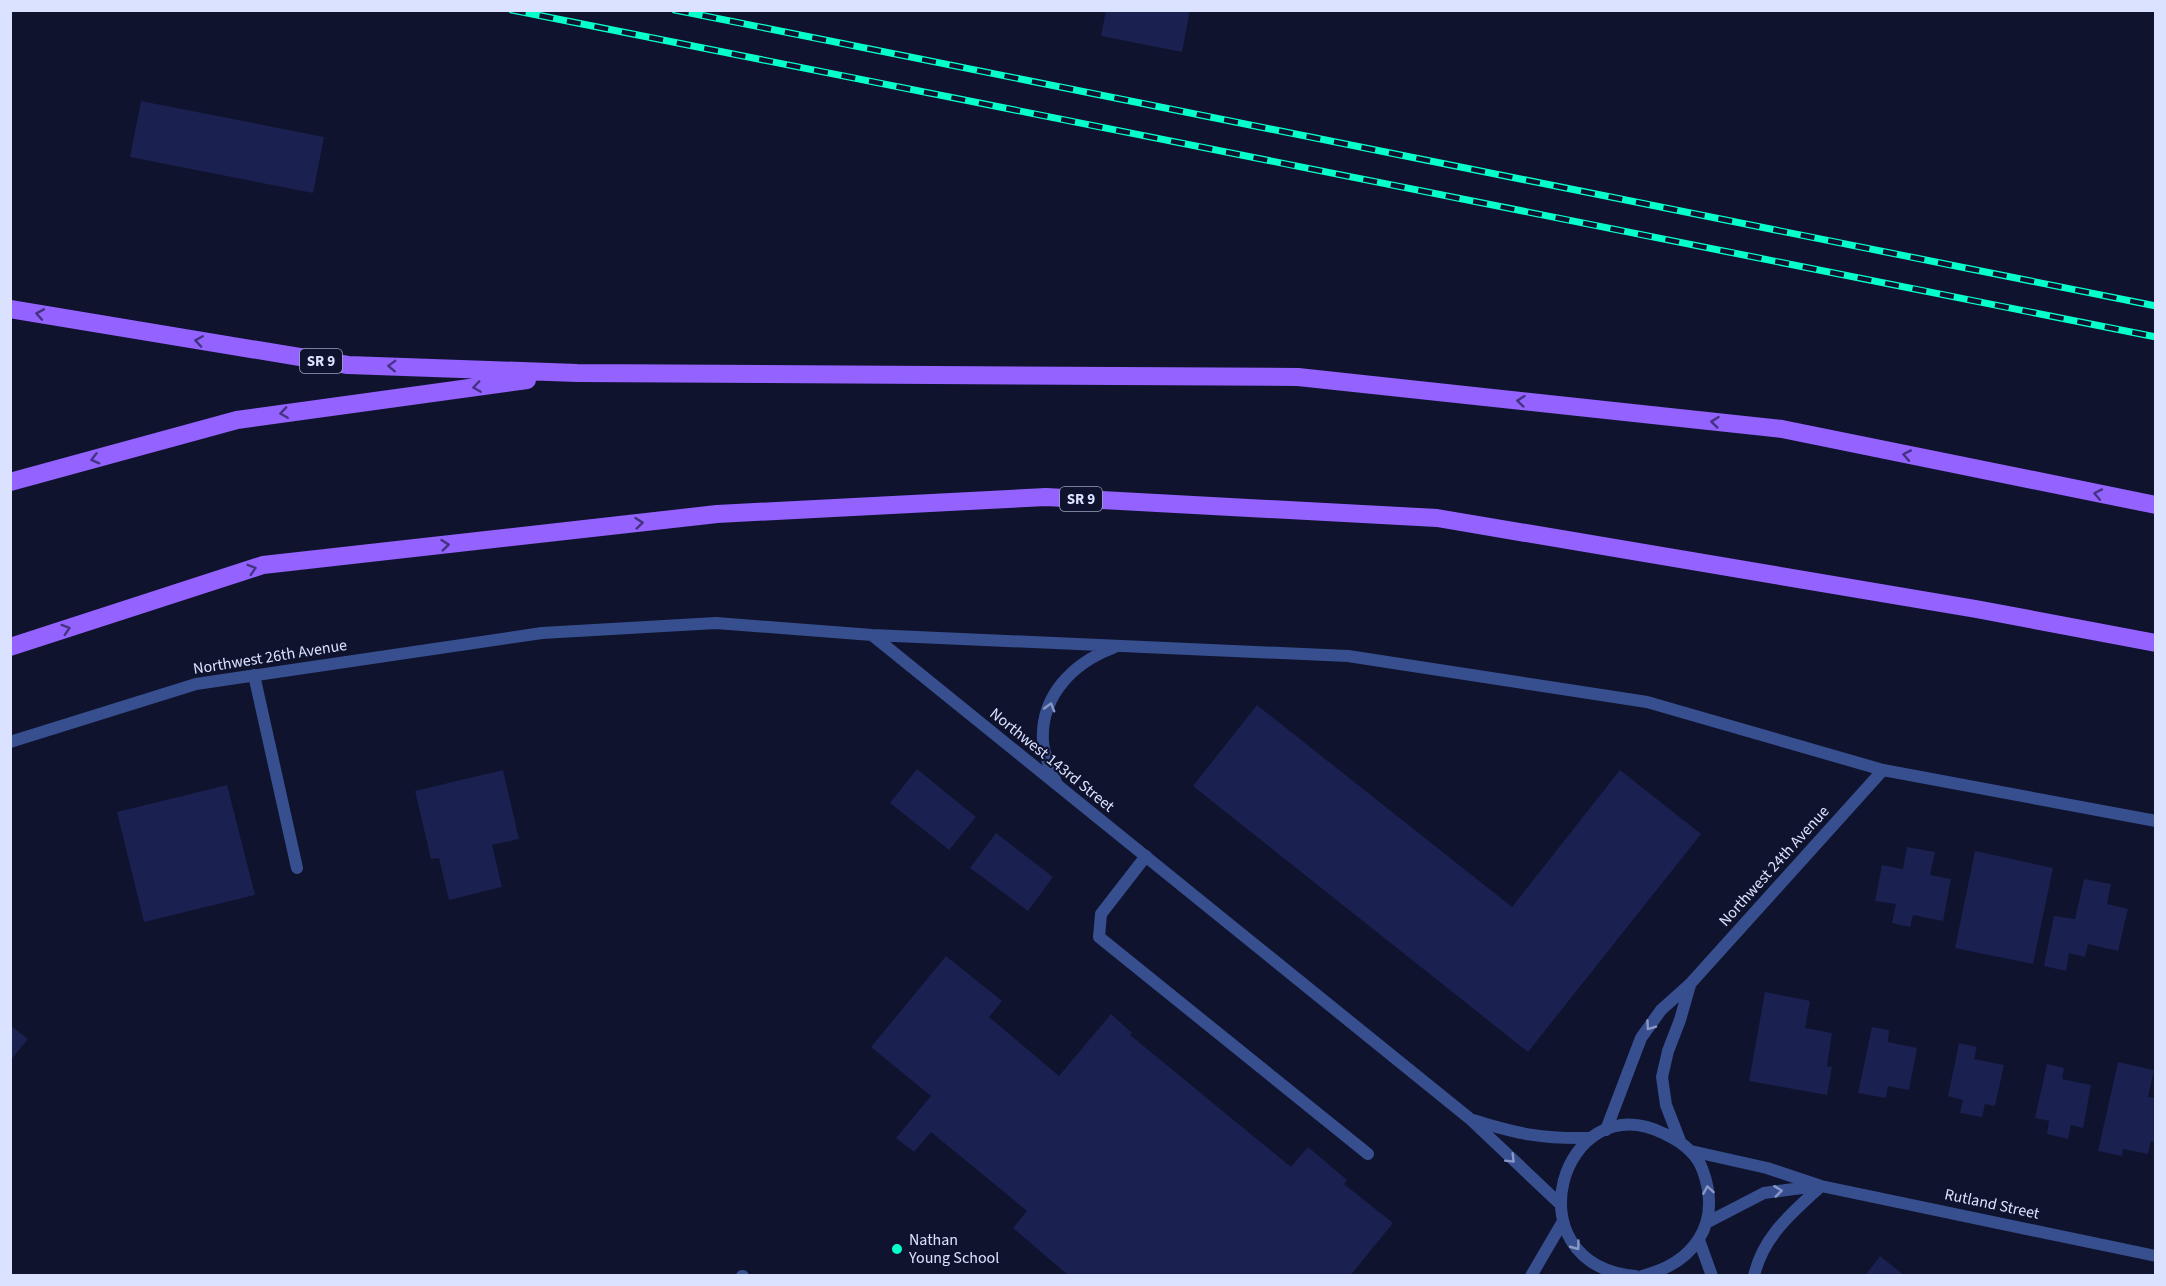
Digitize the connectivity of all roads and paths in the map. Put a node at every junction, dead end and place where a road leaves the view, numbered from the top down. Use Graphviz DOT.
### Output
graph roads {
  1 [pos="10,309"];
  2 [pos="577,373"];
  3 [pos="10,482"];
  4 [pos="2156,505"];
  5 [pos="872,635"];
  6 [pos="2156,643"];
  7 [pos="1119,646"];
  8 [pos="10,647"];
  9 [pos="254,675"];
  10 [pos="10,742"];
  11 [pos="1883,770"];
  12 [pos="1056,783"];
  13 [pos="2156,821"];
  14 [pos="1146,856"];
  15 [pos="297,868"];
  16 [pos="1690,984"];
  17 [pos="1469,1118"];
  18 [pos="1606,1130"];
  19 [pos="1589,1138"];
  20 [pos="1680,1141"];
  21 [pos="1691,1151"];
  22 [pos="1368,1154"];
  23 [pos="1821,1186"];
  24 [pos="1560,1204"];
  25 [pos="1562,1223"];
  26 [pos="1706,1223"];
  27 [pos="1699,1240"];
  28 [pos="2156,1256"];
  29 [pos="1599,1272"];
  30 [pos="1531,1275"];
  31 [pos="1635,1275"];
  32 [pos="1642,1275"];
  33 [pos="1712,1275"];
  34 [pos="1754,1275"];
  2 -- 1 [label="main road, SR 9, one-way"];
  2 -- 3 [label="main road, one-way"];
  4 -- 2 [label="main road, SR 9, one-way"];
  5 -- 7 [label="street"];
  5 -- 9 [label="street, Northwest 26th Avenue"];
  5 -- 12 [label="street, Northwest 143rd Street"];
  8 -- 6 [label="main road, SR 9, one-way"];
  7 -- 11 [label="street"];
  12 -- 7 [label="street, one-way"];
  9 -- 10 [label="street, Northwest 26th Avenue"];
  9 -- 15 [label="street"];
  11 -- 13 [label="street"];
  11 -- 16 [label="street, Northwest 24th Avenue"];
  12 -- 14 [label="street, Northwest 143rd Street"];
  14 -- 17 [label="street, Northwest 143rd Street"];
  14 -- 22 [label="street"];
  16 -- 18 [label="street, Northwest 24th Avenue, one-way"];
  16 -- 20 [label="street, Northwest 24th Avenue"];
  17 -- 19 [label="street, Northwest 143rd Street"];
  17 -- 24 [label="street, Northwest 143rd Street, one-way"];
  18 -- 19 [label="street"];
  18 -- 20 [label="street"];
  19 -- 24 [label="street"];
  20 -- 21 [label="street"];
  21 -- 23 [label="street, Rutland Street"];
  26 -- 21 [label="street, one-way"];
  26 -- 23 [label="street, Rutland Street, one-way"];
  23 -- 28 [label="street, Rutland Street"];
  23 -- 34 [label="street"];
  24 -- 25 [label="street"];
  25 -- 29 [label="street, one-way"];
  25 -- 30 [label="street"];
  26 -- 27 [label="street"];
  27 -- 32 [label="street"];
  27 -- 33 [label="street"];
  29 -- 31 [label="street"];
}
